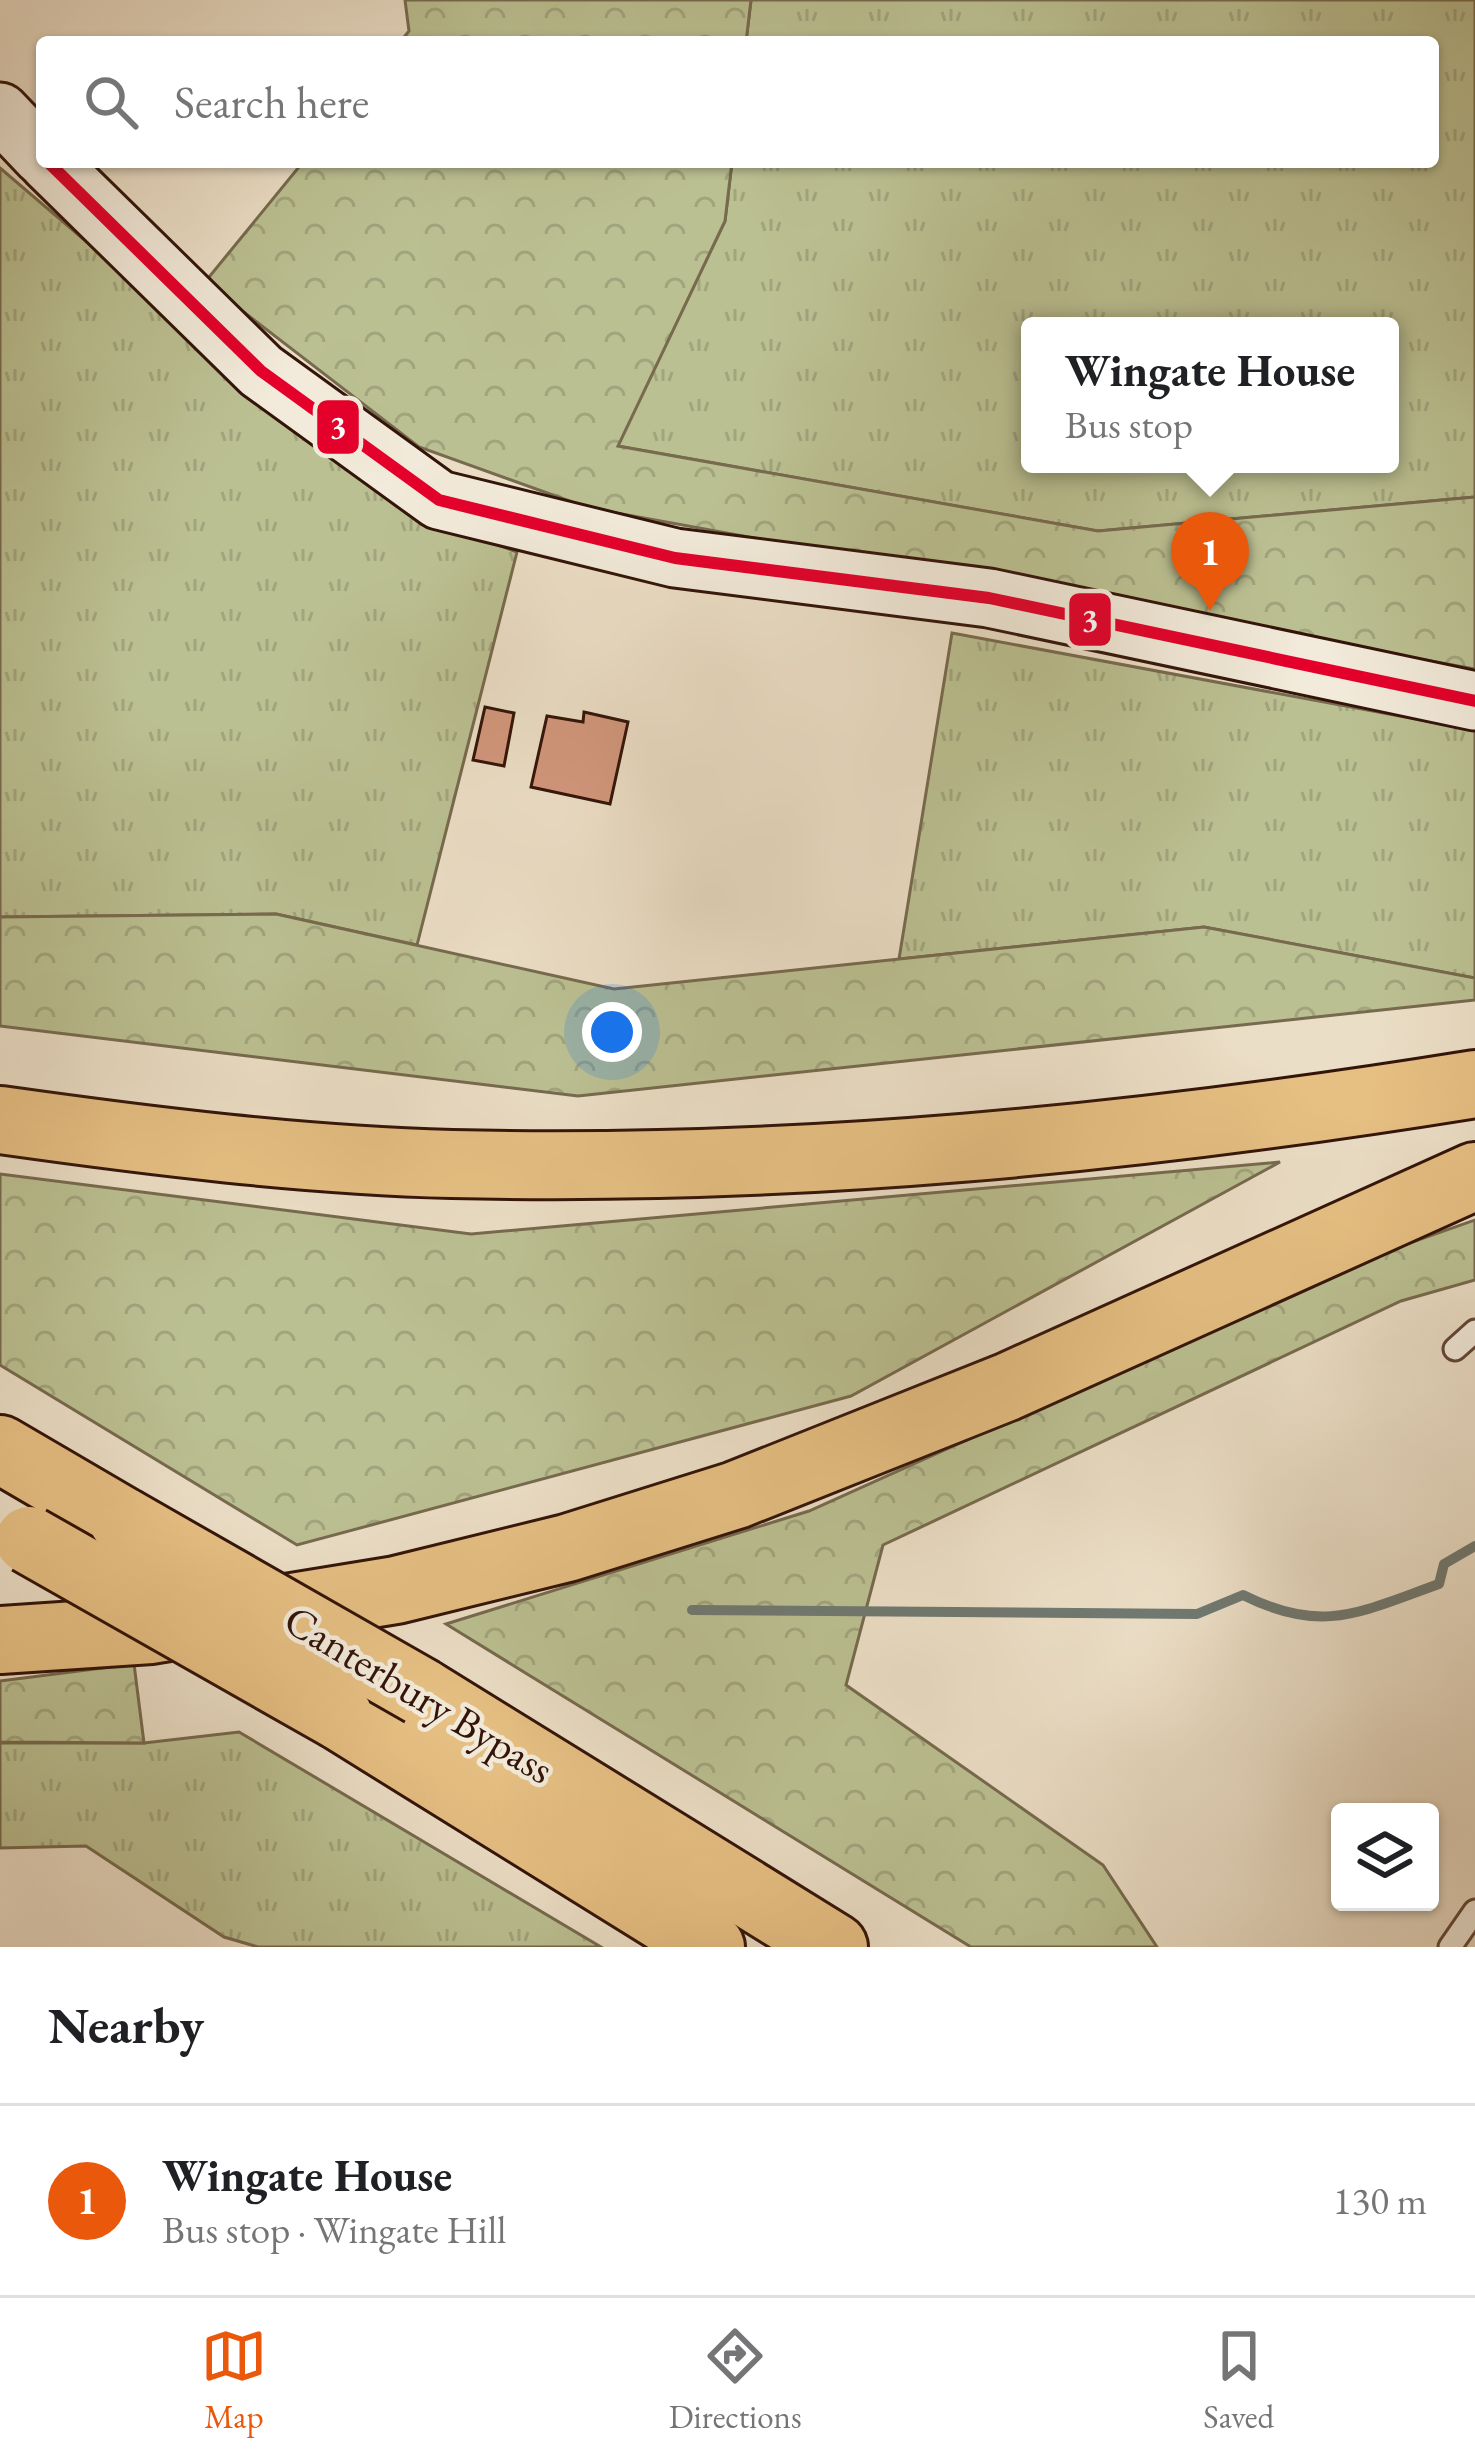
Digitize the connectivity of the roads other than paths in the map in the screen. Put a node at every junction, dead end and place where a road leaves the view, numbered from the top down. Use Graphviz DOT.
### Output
graph roads {
  1 [pos="0,112"];
  2 [pos="36,150"];
  3 [pos="54,168"];
  4 [pos="1475,701"];
  5 [pos="1475,1084"];
  6 [pos="0,1120"];
  7 [pos="1475,1176"];
  8 [pos="1475,1331"];
  9 [pos="1456,1349"];
  10 [pos="0,1449"];
  11 [pos="14,1532"];
  12 [pos="0,1640"];
  13 [pos="1475,1911"];
  14 [pos="711,1947"];
  15 [pos="834,1947"];
  16 [pos="1450,1947"];
  1 -- 2 [label="street"];
  3 -- 4 [label="street"];
  5 -- 6 [label="highway"];
  7 -- 12 [label="highway"];
  8 -- 9 [label="lane"];
  10 -- 15 [label="highway, Canterbury Bypass, bridge"];
  11 -- 14 [label="highway, Canterbury Bypass, bridge"];
  13 -- 16 [label="lane"];
}
